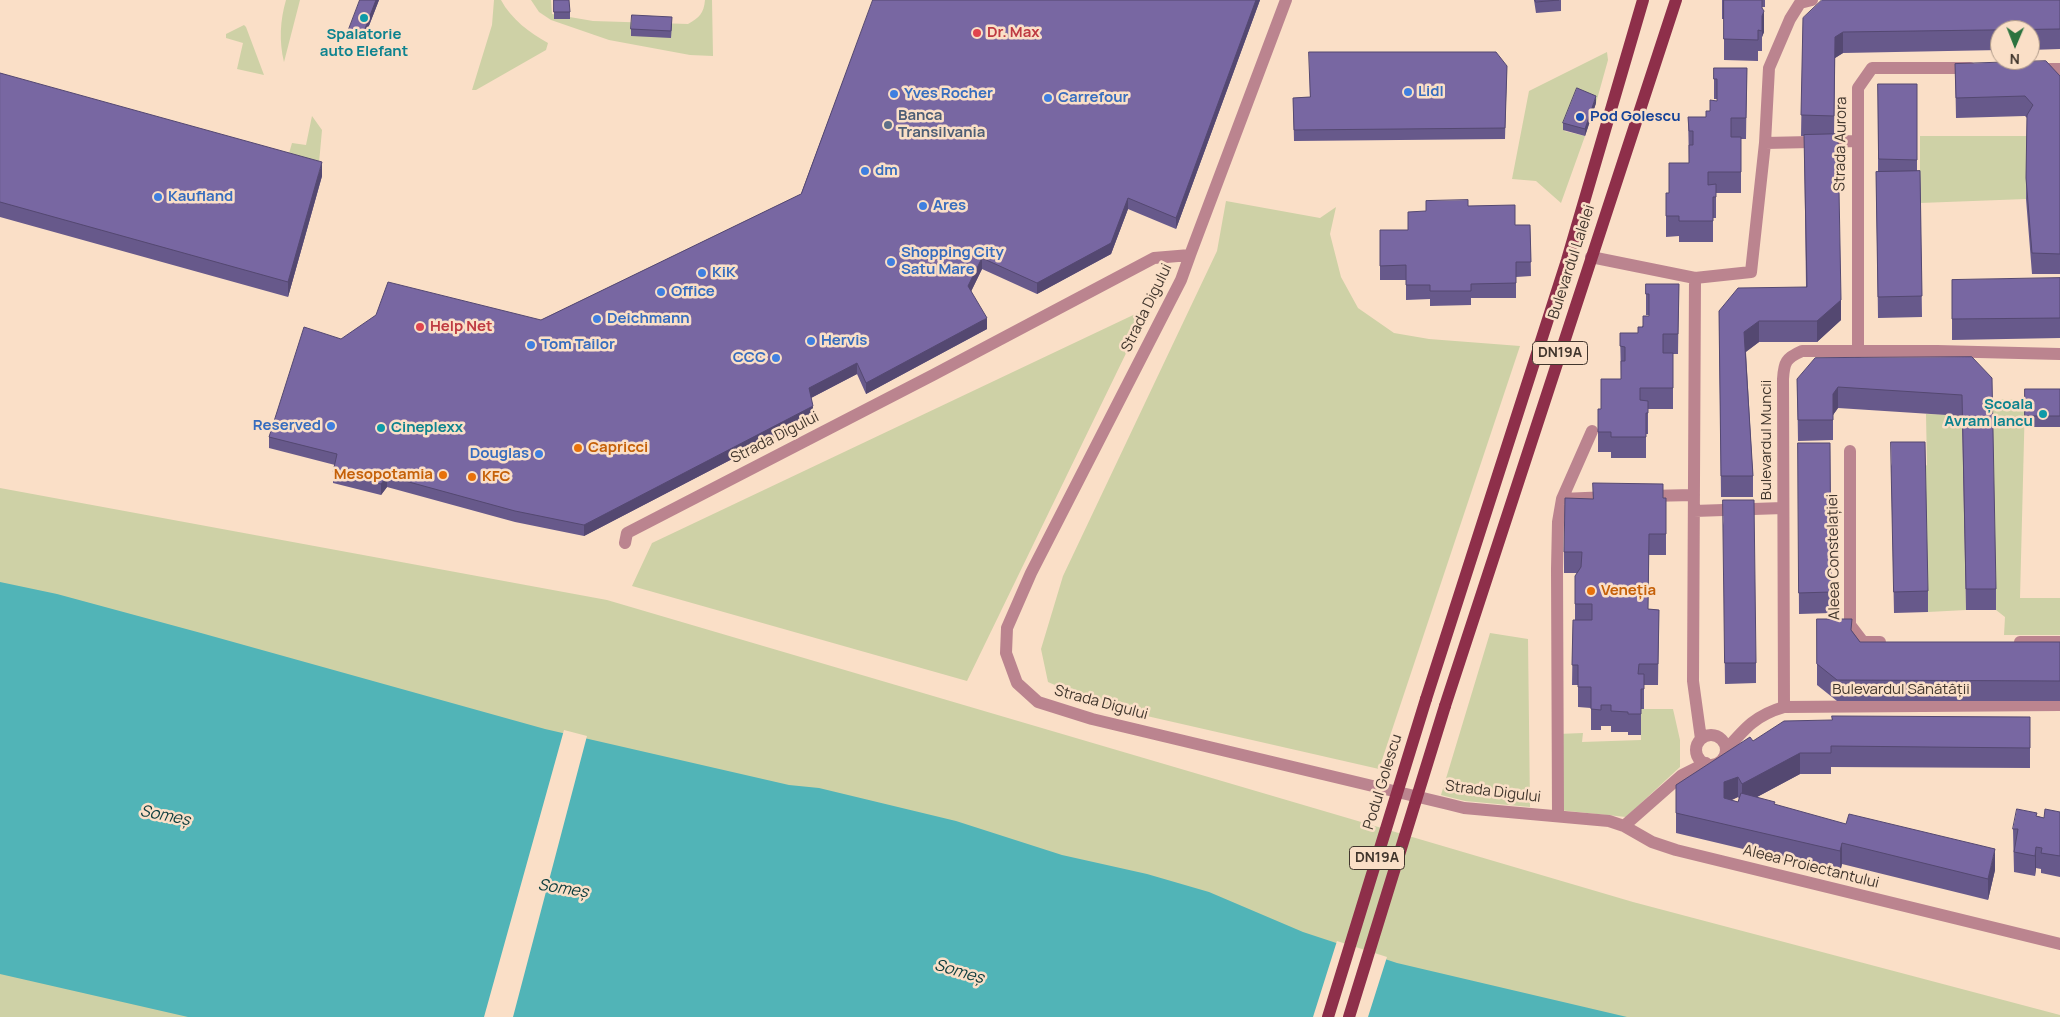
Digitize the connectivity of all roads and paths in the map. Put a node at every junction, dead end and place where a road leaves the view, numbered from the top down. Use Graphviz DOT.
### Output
graph roads {
  1 [pos="1286,0"];
  2 [pos="1643,0"];
  3 [pos="1676,0"];
  4 [pos="1812,0"];
  5 [pos="1984,68"];
  6 [pos="2040,69"];
  7 [pos="2060,69"];
  8 [pos="1857,141"];
  9 [pos="1765,142"];
  10 [pos="1190,255"];
  11 [pos="1591,257"];
  12 [pos="1695,278"];
  13 [pos="1858,352"];
  14 [pos="2060,354"];
  15 [pos="1592,431"];
  16 [pos="1850,451"];
  17 [pos="1694,495"];
  18 [pos="1619,497"];
  19 [pos="1638,497"];
  20 [pos="1562,499"];
  21 [pos="1783,508"];
  22 [pos="1694,511"];
  23 [pos="625,543"];
  24 [pos="1893,642"];
  25 [pos="2011,642"];
  26 [pos="2060,642"];
  27 [pos="1426,699"];
  28 [pos="2060,705"];
  29 [pos="1784,707"];
  30 [pos="1698,716"];
  31 [pos="1721,741"];
  32 [pos="1699,745"];
  33 [pos="1706,763"];
  34 [pos="1682,775"];
  35 [pos="1558,816"];
  36 [pos="1624,826"];
  37 [pos="2060,944"];
  38 [pos="1328,1017"];
  39 [pos="1349,1017"];
  1 -- 10 [label="street, Strada Digului"];
  2 -- 27 [label="main road, Bulevardul Lalelei / DN19A"];
  3 -- 11 [label="main road, Bulevardul Lalelei / DN19A"];
  4 -- 9 [label="street"];
  5 -- 8 [label="street, Strada Aurora"];
  6 -- 7 [label="street"];
  8 -- 9 [label="street"];
  8 -- 13 [label="street, Strada Aurora"];
  9 -- 12 [label="street"];
  10 -- 23 [label="street, Strada Digului"];
  10 -- 35 [label="street, Strada Digului"];
  11 -- 12 [label="street"];
  11 -- 39 [label="main road, Bulevardul Lalelei / DN19A, bridge"];
  12 -- 17 [label="street"];
  13 -- 14 [label="street, Bulevardul Muncii"];
  13 -- 21 [label="street, Bulevardul Muncii"];
  15 -- 20 [label="street"];
  16 -- 24 [label="street, Aleea Constelației"];
  17 -- 19 [label="street"];
  17 -- 22 [label="street"];
  18 -- 20 [label="street"];
  20 -- 35 [label="street"];
  21 -- 22 [label="street"];
  21 -- 29 [label="street, Bulevardul Muncii"];
  22 -- 30 [label="street"];
  25 -- 26 [label="street"];
  27 -- 38 [label="main road, Podul Golescu / DN19A, bridge"];
  28 -- 29 [label="street, Bulevardul Sănătății"];
  29 -- 31 [label="street, Bulevardul Sănătății"];
  30 -- 31 [label="street"];
  30 -- 32 [label="street"];
  31 -- 32 [label="street"];
  31 -- 33 [label="street"];
  32 -- 33 [label="street"];
  32 -- 34 [label="street"];
  33 -- 34 [label="street"];
  34 -- 36 [label="street"];
  35 -- 36 [label="street, Aleea Proiectantului"];
  36 -- 37 [label="street, Aleea Proiectantului"];
}
